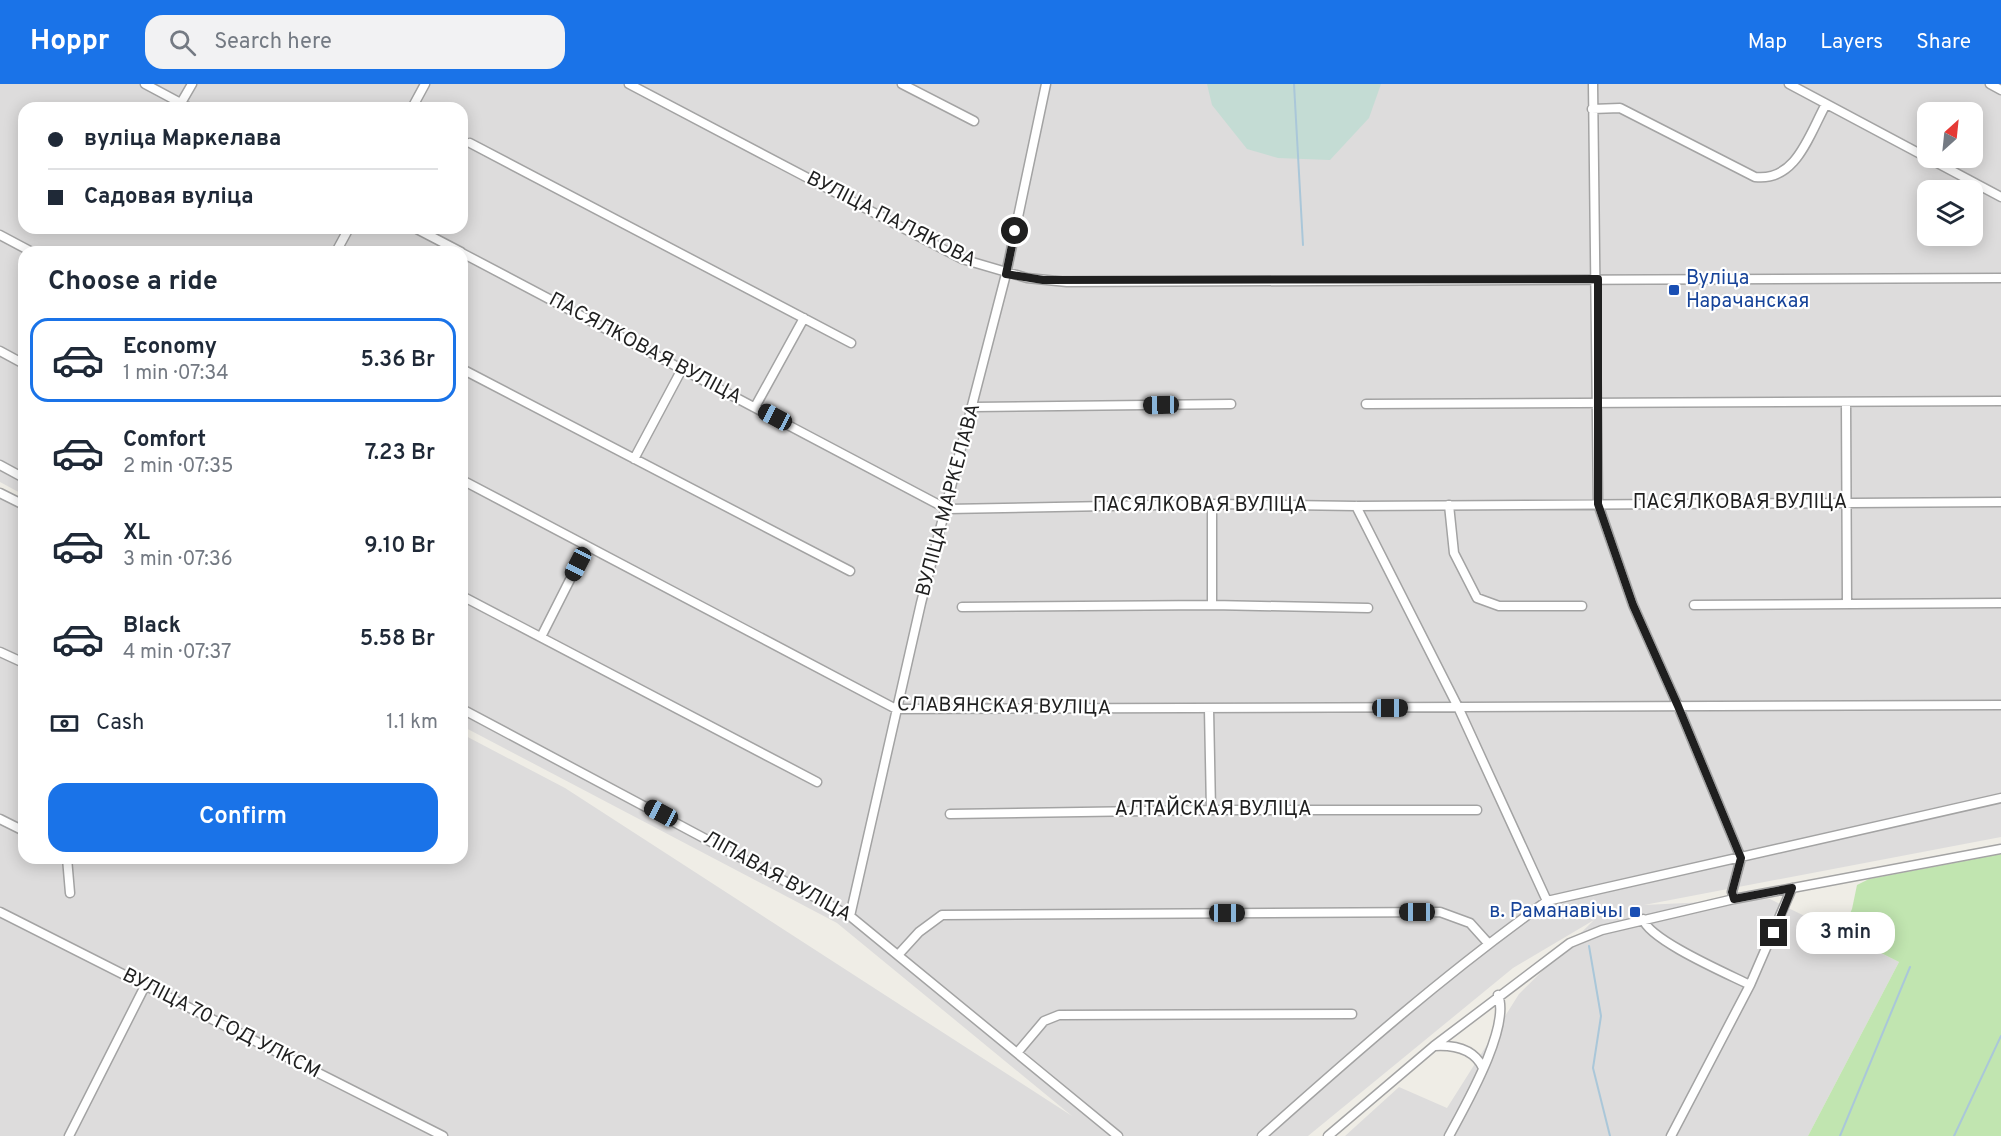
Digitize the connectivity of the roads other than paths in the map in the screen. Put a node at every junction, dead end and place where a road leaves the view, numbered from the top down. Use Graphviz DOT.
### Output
graph roads {
  1 [pos="145,84"];
  2 [pos="192,84"];
  3 [pos="425,84"];
  4 [pos="629,84"];
  5 [pos="902,84"];
  6 [pos="1046,84"];
  7 [pos="1593,84"];
  8 [pos="1788,84"];
  9 [pos="1990,84"];
  10 [pos="2001,90"];
  11 [pos="179,102"];
  12 [pos="187,102"];
  13 [pos="415,102"];
  14 [pos="1826,104"];
  15 [pos="1592,109"];
  16 [pos="974,121"];
  17 [pos="470,143"];
  18 [pos="2001,197"];
  19 [pos="426,234"];
  20 [pos="0,235"];
  21 [pos="21,246"];
  22 [pos="450,246"];
  23 [pos="468,256"];
  24 [pos="1006,274"];
  25 [pos="2001,278"];
  26 [pos="1598,279"];
  27 [pos="804,318"];
  28 [pos="850,343"];
  29 [pos="0,351"];
  30 [pos="18,361"];
  31 [pos="682,369"];
  32 [pos="468,372"];
  33 [pos="2001,401"];
  34 [pos="1846,402"];
  35 [pos="1598,403"];
  36 [pos="1231,404"];
  37 [pos="1366,404"];
  38 [pos="755,407"];
  39 [pos="974,407"];
  40 [pos="634,459"];
  41 [pos="0,465"];
  42 [pos="18,475"];
  43 [pos="468,483"];
  44 [pos="0,493"];
  45 [pos="18,502"];
  46 [pos="1847,502"];
  47 [pos="2001,502"];
  48 [pos="1212,504"];
  49 [pos="1598,504"];
  50 [pos="1449,505"];
  51 [pos="1356,506"];
  52 [pos="947,509"];
  53 [pos="587,546"];
  54 [pos="850,571"];
  55 [pos="468,599"];
  56 [pos="2001,603"];
  57 [pos="1847,604"];
  58 [pos="1212,605"];
  59 [pos="1694,605"];
  60 [pos="1582,606"];
  61 [pos="962,607"];
  62 [pos="1368,608"];
  63 [pos="540,637"];
  64 [pos="0,652"];
  65 [pos="18,660"];
  66 [pos="2001,705"];
  67 [pos="1678,706"];
  68 [pos="1458,707"];
  69 [pos="896,709"];
  70 [pos="1209,709"];
  71 [pos="468,712"];
  72 [pos="817,782"];
  73 [pos="2001,798"];
  74 [pos="1211,810"];
  75 [pos="1477,810"];
  76 [pos="950,814"];
  77 [pos="0,819"];
  78 [pos="18,828"];
  79 [pos="2001,849"];
  80 [pos="1741,858"];
  81 [pos="68,864"];
  82 [pos="1792,888"];
  83 [pos="70,893"];
  84 [pos="1734,899"];
  85 [pos="1546,901"];
  86 [pos="0,912"];
  87 [pos="850,916"];
  88 [pos="1643,919"];
  89 [pos="1488,943"];
  90 [pos="898,955"];
  91 [pos="1750,985"];
  92 [pos="145,986"];
  93 [pos="1498,995"];
  94 [pos="1352,1014"];
  95 [pos="1434,1046"];
  96 [pos="1017,1053"];
  97 [pos="1483,1068"];
  98 [pos="69,1136"];
  99 [pos="443,1136"];
  100 [pos="1118,1136"];
  101 [pos="1262,1136"];
  102 [pos="1328,1136"];
  103 [pos="1449,1136"];
  104 [pos="1671,1136"];
  1 -- 11 [label="street"];
  2 -- 12 [label="street"];
  3 -- 13 [label="street"];
  4 -- 24 [label="street, ВУЛІЦА ПАЛЯКОВА"];
  5 -- 16 [label="street"];
  6 -- 24 [label="street, ВУЛІЦА МАРКЕЛАВА"];
  7 -- 15 [label="street"];
  8 -- 14 [label="street"];
  9 -- 10 [label="street"];
  14 -- 15 [label="street"];
  14 -- 18 [label="street"];
  15 -- 26 [label="street"];
  17 -- 27 [label="street"];
  19 -- 22 [label="street, ПАСЯЛКОВАЯ ВУЛІЦА"];
  20 -- 21 [label="street"];
  23 -- 31 [label="street, ПАСЯЛКОВАЯ ВУЛІЦА"];
  24 -- 26 [label="street, ВУЛІЦА ПАЛЯКОВА"];
  24 -- 39 [label="street, ВУЛІЦА МАРКЕЛАВА"];
  25 -- 26 [label="street, ВУЛІЦА ПАЛЯКОВА"];
  26 -- 35 [label="street"];
  27 -- 28 [label="street"];
  27 -- 38 [label="street"];
  29 -- 30 [label="street"];
  31 -- 38 [label="street, ПАСЯЛКОВАЯ ВУЛІЦА"];
  31 -- 40 [label="street"];
  32 -- 40 [label="street"];
  33 -- 34 [label="street"];
  34 -- 35 [label="street"];
  34 -- 46 [label="street"];
  35 -- 37 [label="street"];
  35 -- 49 [label="street"];
  36 -- 39 [label="street"];
  38 -- 52 [label="street, ПАСЯЛКОВАЯ ВУЛІЦА"];
  39 -- 52 [label="street, ВУЛІЦА МАРКЕЛАВА"];
  40 -- 54 [label="street"];
  41 -- 42 [label="street"];
  43 -- 53 [label="street, СЛАВЯНСКАЯ ВУЛІЦА"];
  44 -- 45 [label="street"];
  46 -- 47 [label="street, ПАСЯЛКОВАЯ ВУЛІЦА"];
  46 -- 49 [label="street, ПАСЯЛКОВАЯ ВУЛІЦА"];
  46 -- 57 [label="street"];
  48 -- 51 [label="street, ПАСЯЛКОВАЯ ВУЛІЦА"];
  48 -- 52 [label="street, ПАСЯЛКОВАЯ ВУЛІЦА"];
  48 -- 58 [label="street"];
  49 -- 50 [label="street, ПАСЯЛКОВАЯ ВУЛІЦА"];
  49 -- 67 [label="street"];
  50 -- 51 [label="street, ПАСЯЛКОВАЯ ВУЛІЦА"];
  50 -- 60 [label="street"];
  51 -- 68 [label="street"];
  52 -- 69 [label="street, ВУЛІЦА МАРКЕЛАВА"];
  53 -- 63 [label="street"];
  53 -- 69 [label="street, СЛАВЯНСКАЯ ВУЛІЦА"];
  55 -- 63 [label="street"];
  56 -- 57 [label="street"];
  57 -- 59 [label="street"];
  58 -- 61 [label="street"];
  58 -- 62 [label="street"];
  63 -- 72 [label="street"];
  64 -- 65 [label="street"];
  66 -- 67 [label="street, СЛАВЯНСКАЯ ВУЛІЦА"];
  67 -- 68 [label="street, СЛАВЯНСКАЯ ВУЛІЦА"];
  67 -- 80 [label="street"];
  68 -- 70 [label="street, СЛАВЯНСКАЯ ВУЛІЦА"];
  68 -- 85 [label="street"];
  69 -- 70 [label="street, СЛАВЯНСКАЯ ВУЛІЦА"];
  69 -- 87 [label="street, ВУЛІЦА МАРКЕЛАВА"];
  70 -- 74 [label="street"];
  71 -- 87 [label="street, ЛІПАВАЯ ВУЛІЦА"];
  73 -- 80 [label="street"];
  74 -- 75 [label="street, АЛТАЙСКАЯ ВУЛІЦА"];
  74 -- 76 [label="street, АЛТАЙСКАЯ ВУЛІЦА"];
  77 -- 78 [label="street"];
  79 -- 82 [label="street"];
  80 -- 84 [label="street"];
  80 -- 85 [label="street"];
  81 -- 83 [label="street"];
  82 -- 84 [label="street"];
  82 -- 91 [label="street"];
  84 -- 88 [label="street"];
  85 -- 89 [label="street"];
  86 -- 92 [label="street, ВУЛІЦА 70 ГОД УЛКСМ"];
  87 -- 90 [label="street, ЛІПАВАЯ ВУЛІЦА"];
  88 -- 91 [label="street"];
  88 -- 93 [label="street"];
  89 -- 90 [label="street"];
  89 -- 101 [label="street"];
  90 -- 96 [label="street, ЛІПАВАЯ ВУЛІЦА"];
  91 -- 104 [label="street"];
  92 -- 98 [label="street"];
  92 -- 99 [label="street, ВУЛІЦА 70 ГОД УЛКСМ"];
  93 -- 95 [label="street"];
  93 -- 97 [label="street"];
  94 -- 96 [label="street"];
  95 -- 97 [label="street"];
  95 -- 102 [label="street"];
  96 -- 100 [label="street, ЛІПАВАЯ ВУЛІЦА"];
  97 -- 103 [label="street"];
}
